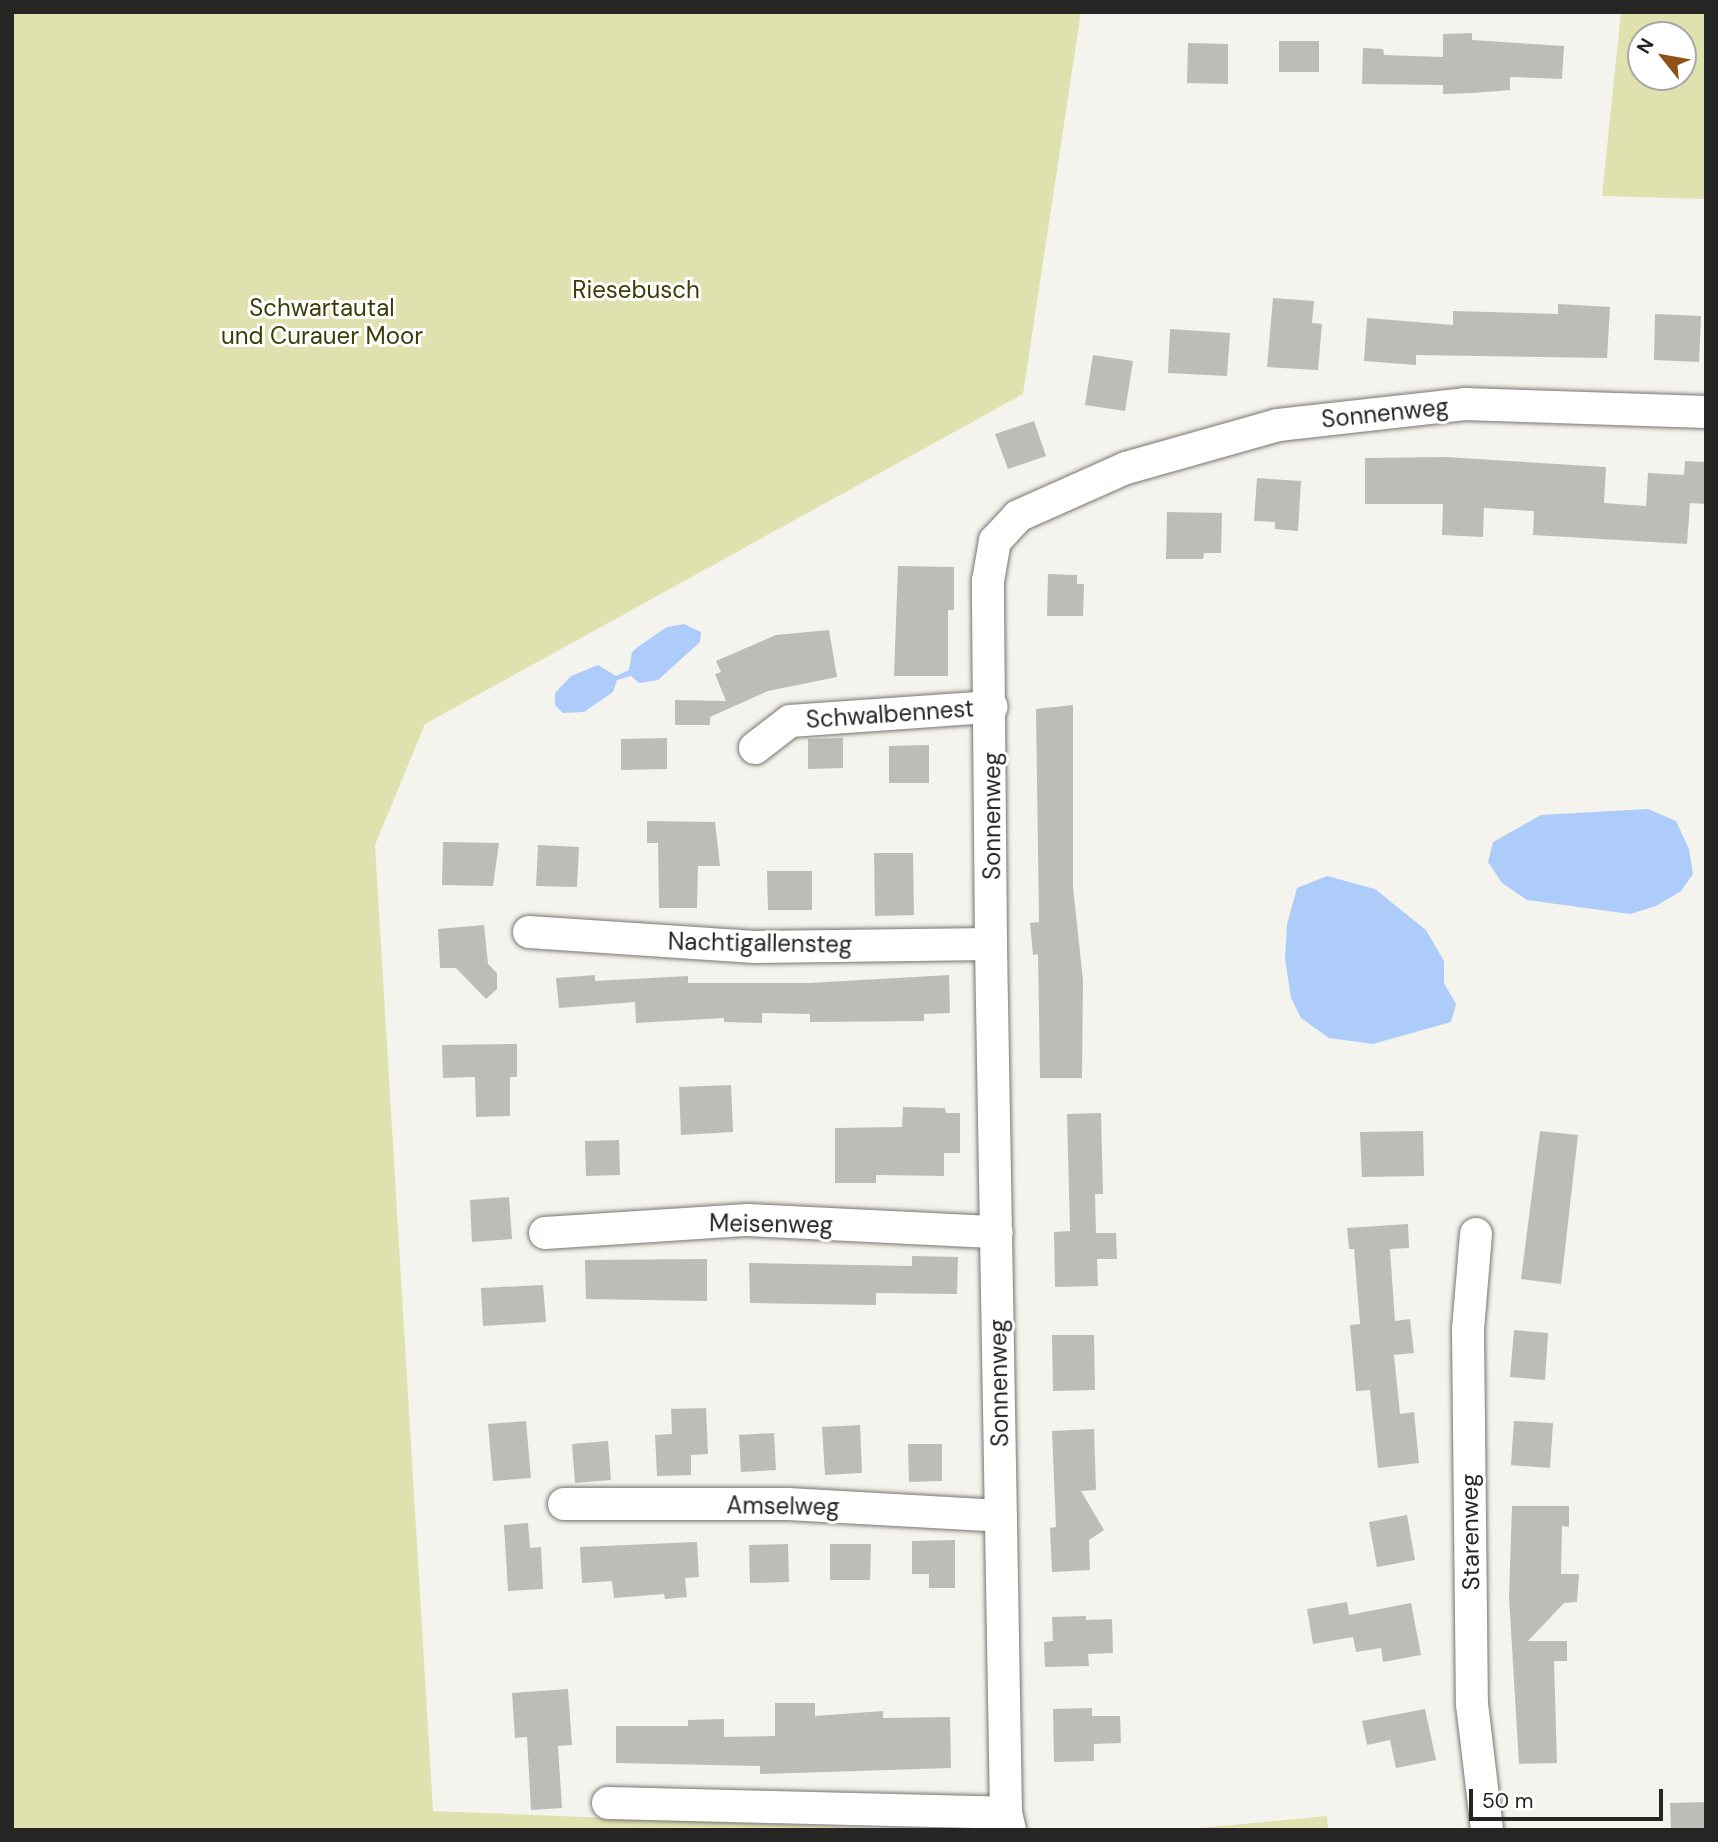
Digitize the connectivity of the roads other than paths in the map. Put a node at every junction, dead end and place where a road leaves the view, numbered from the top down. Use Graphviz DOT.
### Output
graph roads {
  1 [pos="1706,412"];
  2 [pos="992,707"];
  3 [pos="755,748"];
  4 [pos="529,932"];
  5 [pos="991,944"];
  6 [pos="997,1232"];
  7 [pos="545,1233"];
  8 [pos="1476,1234"];
  9 [pos="564,1504"];
  10 [pos="1001,1516"];
  11 [pos="608,1803"];
  12 [pos="1008,1821"];
  13 [pos="1487,1830"];
  1 -- 2 [label="street, Sonnenweg"];
  2 -- 3 [label="street, Schwalbennest"];
  2 -- 5 [label="street, Sonnenweg"];
  4 -- 5 [label="street, Nachtigallensteg"];
  5 -- 6 [label="street, Sonnenweg"];
  6 -- 7 [label="street, Meisenweg"];
  6 -- 10 [label="street, Sonnenweg"];
  8 -- 13 [label="street, Starenweg"];
  9 -- 10 [label="street, Amselweg"];
  10 -- 12 [label="street, Sonnenweg"];
  11 -- 12 [label="street"];
}
